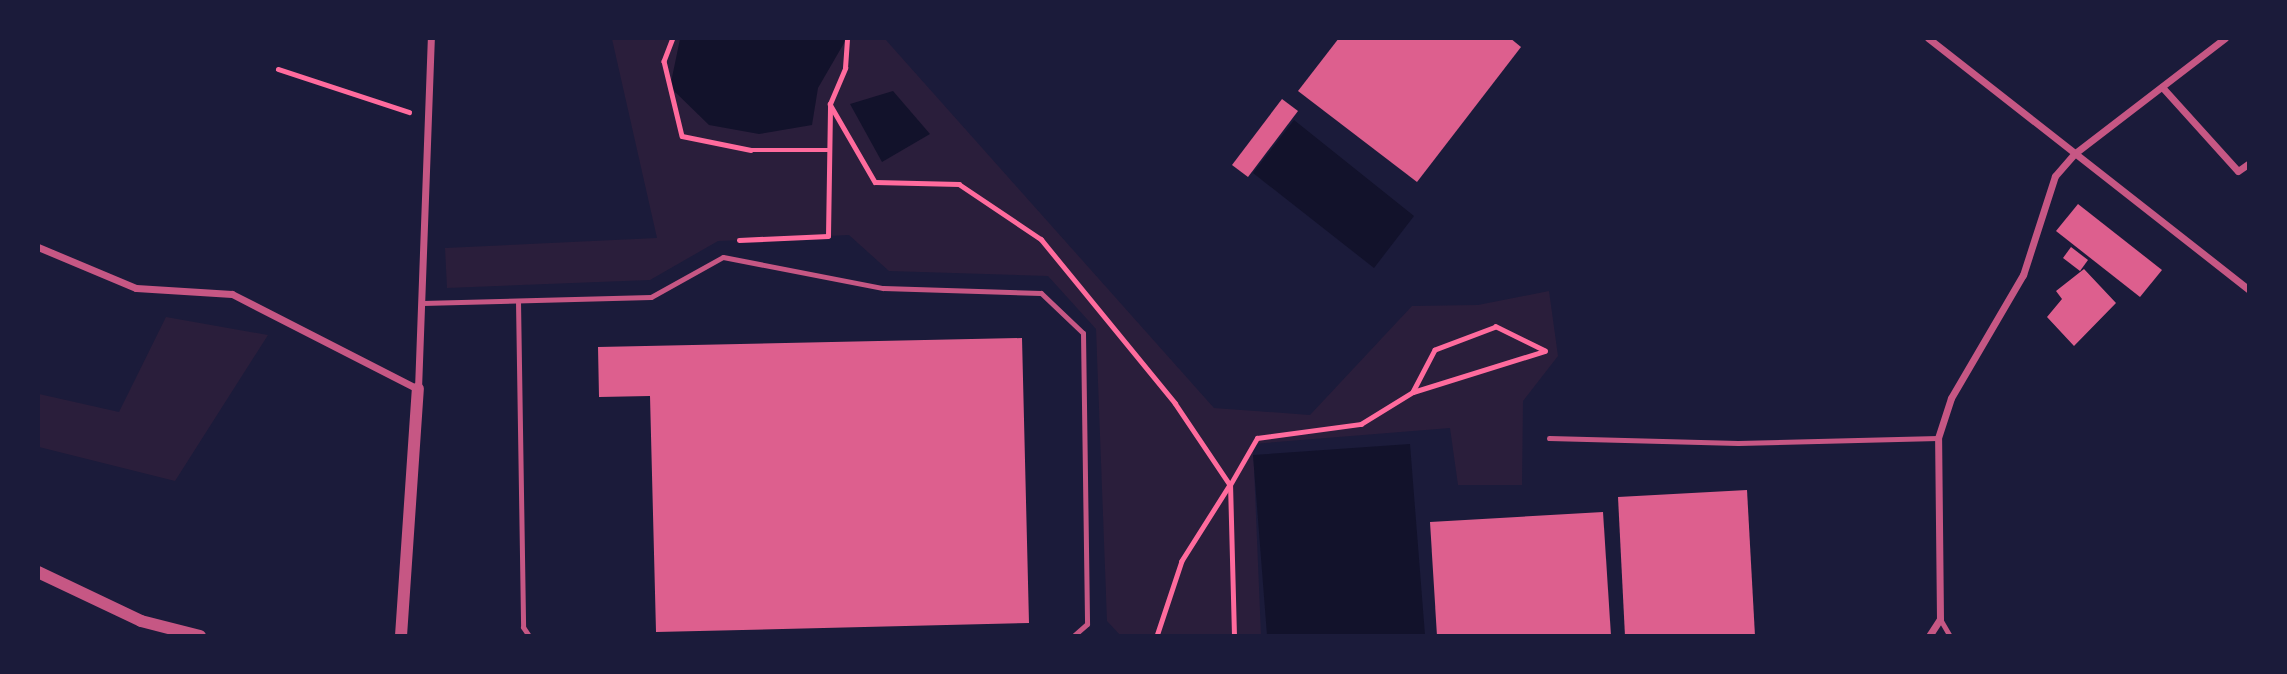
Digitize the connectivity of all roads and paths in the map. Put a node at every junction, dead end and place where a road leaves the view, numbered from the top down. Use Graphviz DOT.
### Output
graph roads {
  1 [pos="431,38"];
  2 [pos="673,38"];
  3 [pos="847,38"];
  4 [pos="1928,38"];
  5 [pos="2225,38"];
  6 [pos="278,69"];
  7 [pos="2162,87"];
  8 [pos="430,118"];
  9 [pos="828,150"];
  10 [pos="2074,153"];
  11 [pos="2249,164"];
  12 [pos="732,240"];
  13 [pos="38,247"];
  14 [pos="2249,289"];
  15 [pos="518,301"];
  16 [pos="422,303"];
  17 [pos="418,389"];
  18 [pos="1413,392"];
  19 [pos="1549,438"];
  20 [pos="1938,438"];
  21 [pos="38,572"];
  22 [pos="1940,619"];
  23 [pos="200,635"];
  24 [pos="401,635"];
  25 [pos="530,635"];
  26 [pos="1073,635"];
  27 [pos="1234,635"];
  28 [pos="1929,635"];
  29 [pos="1950,635"];
  1 -- 8 [label="street"];
  2 -- 9 [label="path"];
  3 -- 9 [label="path"];
  4 -- 10 [label="street"];
  5 -- 7 [label="street"];
  6 -- 8 [label="path"];
  7 -- 10 [label="street"];
  7 -- 11 [label="street"];
  8 -- 16 [label="street"];
  9 -- 12 [label="path"];
  10 -- 14 [label="street"];
  10 -- 20 [label="street"];
  13 -- 17 [label="street"];
  15 -- 16 [label="lane"];
  15 -- 25 [label="lane"];
  15 -- 26 [label="lane"];
  16 -- 17 [label="street"];
  17 -- 24 [label="street"];
  18 -- 18 [label="path"];
  18 -- 27 [label="path"];
  19 -- 20 [label="lane"];
  20 -- 22 [label="street"];
  21 -- 23 [label="street"];
  22 -- 28 [label="street"];
  22 -- 29 [label="lane"];
}
